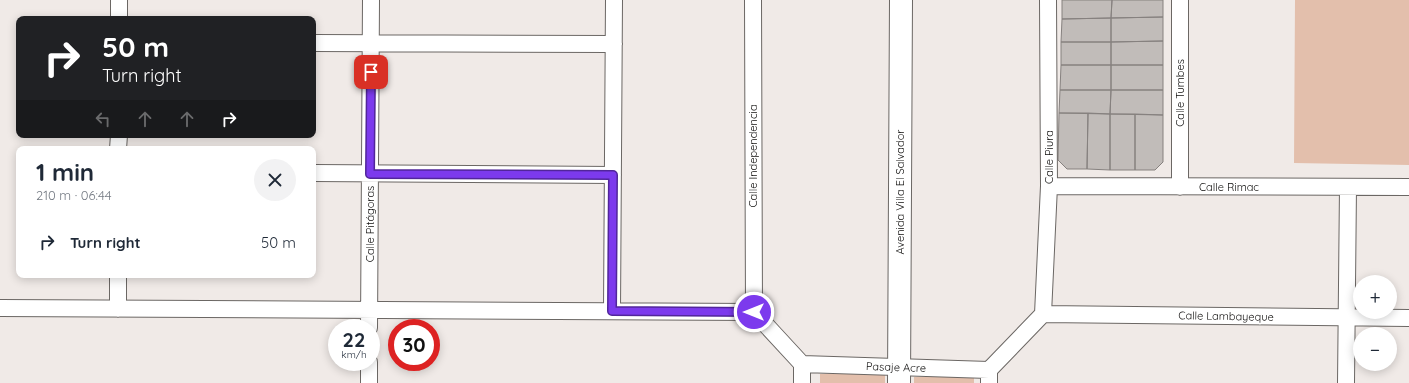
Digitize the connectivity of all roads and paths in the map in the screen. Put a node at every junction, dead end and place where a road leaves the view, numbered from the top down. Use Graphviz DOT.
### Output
graph roads {
  1 [pos="119,0"];
  2 [pos="371,0"];
  3 [pos="614,0"];
  4 [pos="753,0"];
  5 [pos="902,0"];
  6 [pos="1048,0"];
  7 [pos="1180,0"];
  8 [pos="119,16"];
  9 [pos="316,42"];
  10 [pos="371,43"];
  11 [pos="614,44"];
  12 [pos="316,173"];
  13 [pos="370,174"];
  14 [pos="613,175"];
  15 [pos="1049,186"];
  16 [pos="1180,187"];
  17 [pos="1348,187"];
  18 [pos="1409,187"];
  19 [pos="118,278"];
  20 [pos="0,308"];
  21 [pos="118,308"];
  22 [pos="369,310"];
  23 [pos="612,311"];
  24 [pos="754,312"];
  25 [pos="1043,314"];
  26 [pos="1347,317"];
  27 [pos="1409,318"];
  28 [pos="369,319"];
  29 [pos="802,364"];
  30 [pos="369,371"];
  31 [pos="899,375"];
  32 [pos="989,376"];
  33 [pos="369,383"];
  34 [pos="802,383"];
  35 [pos="1346,383"];
  1 -- 8 [label="street"];
  2 -- 10 [label="street, Calle Pitágoras"];
  3 -- 11 [label="street"];
  4 -- 24 [label="street, Calle Independencia"];
  5 -- 31 [label="street, Avenida Villa El Salvador"];
  6 -- 15 [label="street, Calle Piura"];
  7 -- 16 [label="street, Calle Tumbes"];
  9 -- 10 [label="street"];
  10 -- 11 [label="street"];
  10 -- 13 [label="street, Calle Pitágoras"];
  11 -- 14 [label="street"];
  12 -- 13 [label="street"];
  13 -- 14 [label="street"];
  13 -- 22 [label="street, Calle Pitágoras"];
  14 -- 23 [label="street"];
  15 -- 16 [label="street, Calle Rimac"];
  15 -- 25 [label="street, Calle Piura"];
  16 -- 17 [label="street, Calle Rimac"];
  17 -- 18 [label="street, Calle Rimac"];
  17 -- 26 [label="street"];
  19 -- 21 [label="street"];
  20 -- 21 [label="street"];
  21 -- 22 [label="street"];
  22 -- 23 [label="street"];
  22 -- 28 [label="street, Calle Pitágoras"];
  23 -- 24 [label="street"];
  24 -- 29 [label="street"];
  25 -- 26 [label="street, Calle Lambayeque"];
  25 -- 32 [label="street"];
  26 -- 27 [label="street, Calle Lambayeque"];
  26 -- 35 [label="street"];
  29 -- 31 [label="street, Pasaje Acre"];
  29 -- 34 [label="street"];
  30 -- 33 [label="street"];
  31 -- 32 [label="street, Pasaje Acre"];
}
